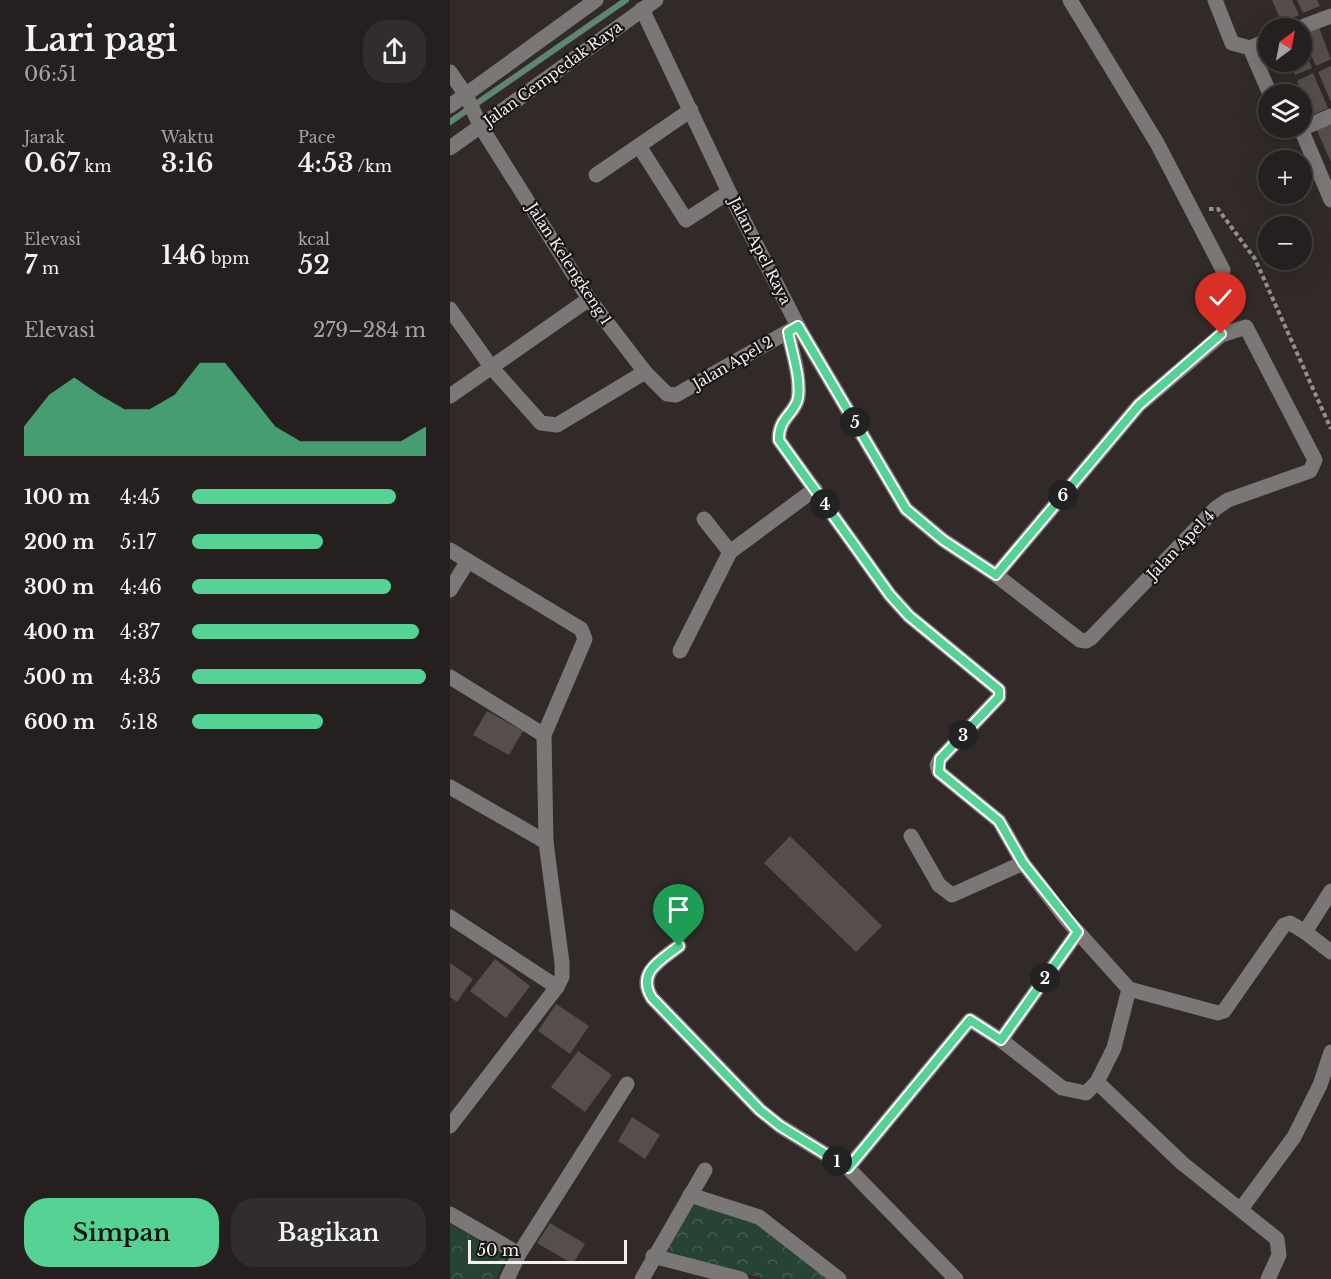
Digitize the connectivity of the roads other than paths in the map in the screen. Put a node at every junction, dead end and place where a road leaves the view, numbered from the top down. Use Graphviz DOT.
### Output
graph roads {
  1 [pos="596,0"];
  2 [pos="656,0"];
  3 [pos="1070,0"];
  4 [pos="1215,0"];
  5 [pos="642,9"];
  6 [pos="1331,16"];
  7 [pos="1312,23"];
  8 [pos="1258,45"];
  9 [pos="1250,48"];
  10 [pos="450,72"];
  11 [pos="1266,84"];
  12 [pos="466,95"];
  13 [pos="450,106"];
  14 [pos="691,110"];
  15 [pos="1331,117"];
  16 [pos="1312,124"];
  17 [pos="481,127"];
  18 [pos="1303,138"];
  19 [pos="639,146"];
  20 [pos="450,148"];
  21 [pos="596,175"];
  22 [pos="729,192"];
  23 [pos="1331,200"];
  24 [pos="1223,270"];
  25 [pos="589,299"];
  26 [pos="450,309"];
  27 [pos="793,329"];
  28 [pos="492,368"];
  29 [pos="645,372"];
  30 [pos="667,394"];
  31 [pos="450,396"];
  32 [pos="815,489"];
  33 [pos="704,519"];
  34 [pos="450,550"];
  35 [pos="730,552"];
  36 [pos="468,561"];
  37 [pos="996,575"];
  38 [pos="450,590"];
  39 [pos="1086,641"];
  40 [pos="680,651"];
  41 [pos="450,677"];
  42 [pos="544,735"];
  43 [pos="450,787"];
  44 [pos="911,836"];
  45 [pos="546,842"];
  46 [pos="1023,863"];
  47 [pos="1331,891"];
  48 [pos="450,917"];
  49 [pos="1078,932"];
  50 [pos="1305,932"];
  51 [pos="679,946"];
  52 [pos="1331,952"];
  53 [pos="557,987"];
  54 [pos="1129,989"];
  55 [pos="1001,1040"];
  56 [pos="1331,1052"];
  57 [pos="1098,1082"];
  58 [pos="627,1084"];
  59 [pos="450,1126"];
  60 [pos="848,1168"];
  61 [pos="705,1170"];
  62 [pos="690,1194"];
  63 [pos="1241,1209"];
  64 [pos="450,1214"];
  65 [pos="519,1254"];
  66 [pos="654,1256"];
  67 [pos="507,1279"];
  68 [pos="642,1279"];
  69 [pos="741,1279"];
  70 [pos="839,1279"];
  71 [pos="956,1279"];
  72 [pos="1268,1279"];
  1 -- 12 [label="street"];
  2 -- 5 [label="street, Jalan Cempedak Raya"];
  3 -- 24 [label="street"];
  4 -- 9 [label="street"];
  5 -- 14 [label="street, Jalan Apel Raya"];
  5 -- 17 [label="street, Jalan Cempedak Raya"];
  6 -- 7 [label="street"];
  8 -- 9 [label="street"];
  9 -- 11 [label="street"];
  10 -- 12 [label="street, Jalan Kelengkeng 1"];
  12 -- 13 [label="street"];
  12 -- 17 [label="street, Jalan Kelengkeng 1"];
  14 -- 19 [label="street"];
  14 -- 22 [label="street, Jalan Apel Raya"];
  15 -- 16 [label="street"];
  17 -- 20 [label="street, Jalan Cempedak Raya"];
  17 -- 25 [label="street, Jalan Kelengkeng 1"];
  18 -- 23 [label="street"];
  19 -- 21 [label="street"];
  19 -- 22 [label="street"];
  22 -- 27 [label="street, Jalan Apel Raya"];
  25 -- 28 [label="street"];
  25 -- 29 [label="street, Jalan Kelengkeng 1"];
  26 -- 28 [label="street"];
  27 -- 30 [label="street, Jalan Apel 2"];
  27 -- 32 [label="street"];
  27 -- 37 [label="street, Jalan Apel Raya"];
  28 -- 29 [label="street"];
  28 -- 31 [label="street"];
  29 -- 30 [label="street, Jalan Kelengkeng 1"];
  32 -- 35 [label="street"];
  32 -- 46 [label="street"];
  33 -- 35 [label="street"];
  34 -- 36 [label="street"];
  35 -- 40 [label="street"];
  36 -- 38 [label="street"];
  36 -- 42 [label="street"];
  37 -- 39 [label="street, Jalan Apel Raya"];
  37 -- 39 [label="street, Jalan Apel 4"];
  41 -- 42 [label="street"];
  42 -- 45 [label="street"];
  43 -- 45 [label="street"];
  44 -- 46 [label="street"];
  45 -- 53 [label="street"];
  46 -- 49 [label="street"];
  47 -- 50 [label="street"];
  48 -- 53 [label="street"];
  49 -- 54 [label="street"];
  49 -- 55 [label="street"];
  50 -- 52 [label="street"];
  50 -- 54 [label="street"];
  51 -- 60 [label="street"];
  53 -- 59 [label="street"];
  54 -- 57 [label="street"];
  55 -- 57 [label="street"];
  55 -- 60 [label="street"];
  56 -- 63 [label="street"];
  57 -- 63 [label="street"];
  58 -- 65 [label="street"];
  60 -- 71 [label="street"];
  61 -- 62 [label="street"];
  62 -- 66 [label="street"];
  62 -- 70 [label="street"];
  63 -- 72 [label="street"];
  64 -- 65 [label="street"];
  65 -- 67 [label="street"];
  66 -- 68 [label="street"];
  66 -- 69 [label="street"];
}
